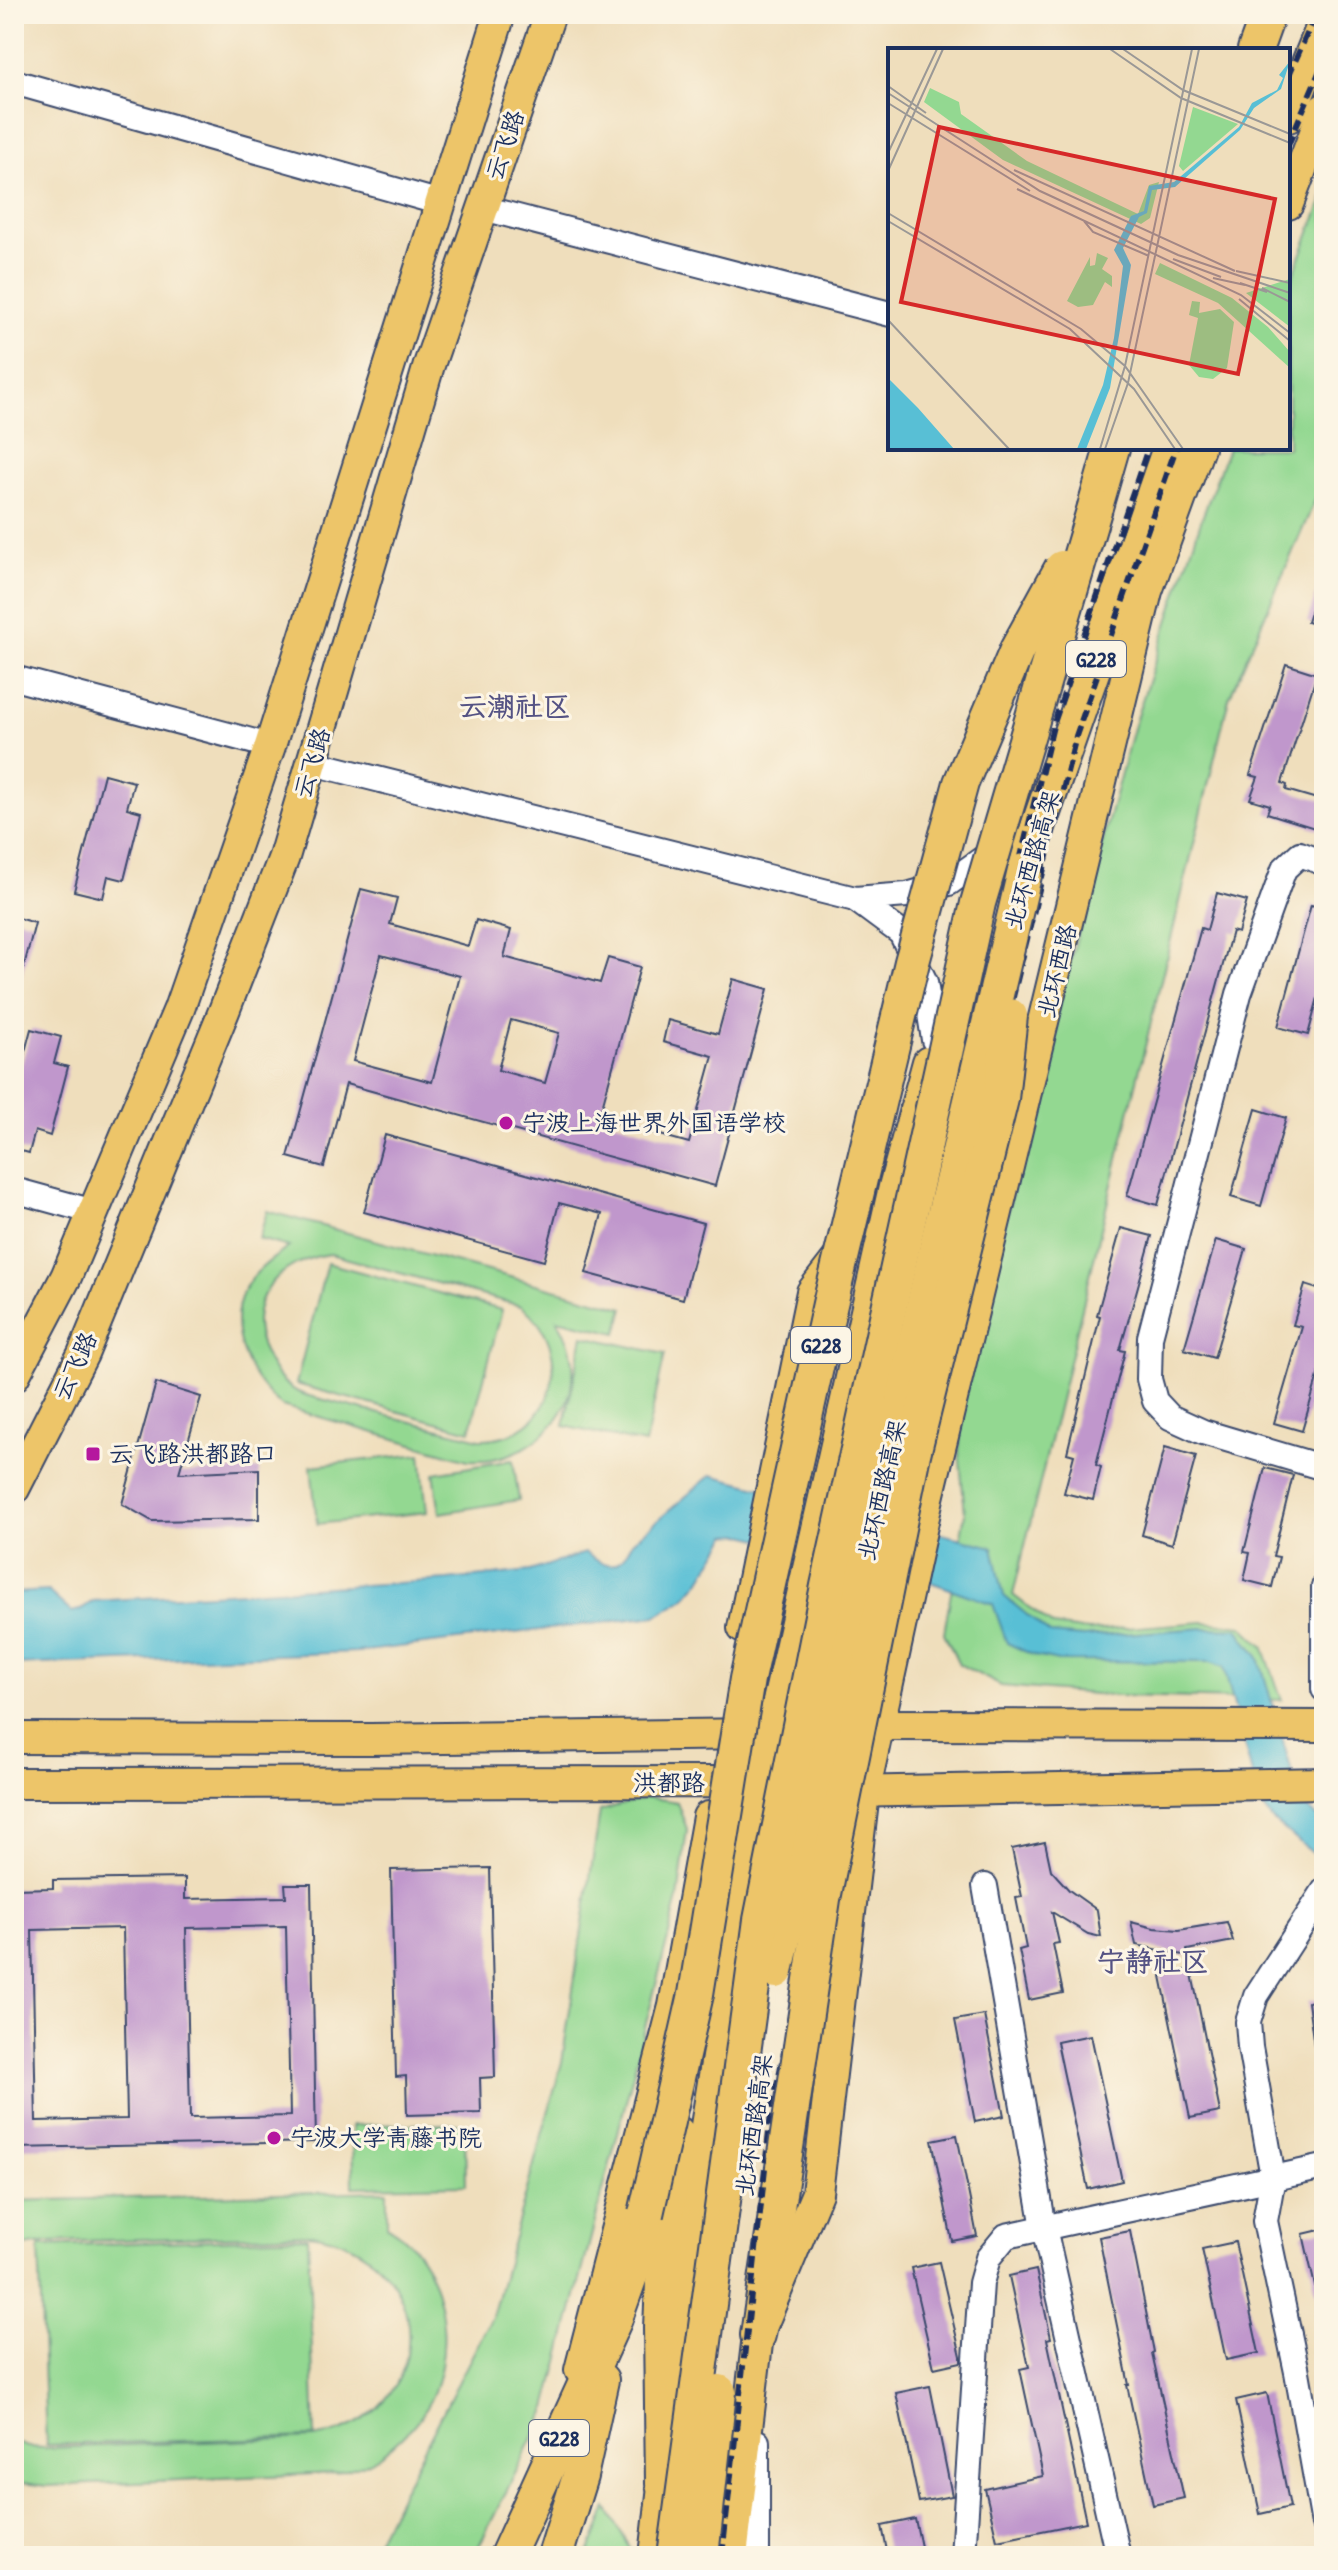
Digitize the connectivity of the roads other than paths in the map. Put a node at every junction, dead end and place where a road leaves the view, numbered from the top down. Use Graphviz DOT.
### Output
graph roads {
  1 [pos="500,14"];
  2 [pos="550,14"];
  3 [pos="1268,14"];
  4 [pos="1281,14"];
  5 [pos="1324,26"];
  6 [pos="1256,48"];
  7 [pos="1269,48"];
  8 [pos="14,82"];
  9 [pos="1324,109"];
  10 [pos="1290,110"];
  11 [pos="1290,199"];
  12 [pos="441,203"];
  13 [pos="483,208"];
  14 [pos="888,313"];
  15 [pos="1111,450"];
  16 [pos="1128,450"];
  17 [pos="1169,450"];
  18 [pos="1198,450"];
  19 [pos="1095,507"];
  20 [pos="14,678"];
  21 [pos="270,746"];
  22 [pos="313,763"];
  23 [pos="985,857"];
  24 [pos="1324,863"];
  25 [pos="1025,871"];
  26 [pos="855,899"];
  27 [pos="934,1040"];
  28 [pos="894,1187"];
  29 [pos="14,1190"];
  30 [pos="94,1212"];
  31 [pos="14,1376"];
  32 [pos="1324,1468"];
  33 [pos="14,1489"];
  34 [pos="1324,1587"];
  35 [pos="1324,1689"];
  36 [pos="881,1724"];
  37 [pos="1314,1726"];
  38 [pos="723,1734"];
  39 [pos="773,1734"];
  40 [pos="14,1738"];
  41 [pos="714,1782"];
  42 [pos="14,1783"];
  43 [pos="1318,1783"];
  44 [pos="760,1789"];
  45 [pos="864,1793"];
  46 [pos="985,1886"];
  47 [pos="1324,1891"];
  48 [pos="1324,2167"];
  49 [pos="1273,2177"];
  50 [pos="656,2215"];
  51 [pos="1044,2228"];
  52 [pos="614,2321"];
  53 [pos="758,2335"];
  54 [pos="750,2398"];
  55 [pos="563,2429"];
  56 [pos="663,2483"];
  57 [pos="567,2517"];
  58 [pos="1324,2524"];
  59 [pos="507,2556"];
  60 [pos="555,2556"];
  61 [pos="655,2556"];
  62 [pos="675,2556"];
  63 [pos="701,2556"];
  64 [pos="732,2556"];
  65 [pos="742,2556"];
  66 [pos="757,2556"];
  67 [pos="963,2556"];
  68 [pos="1118,2556"];
  1 -- 12 [label="main road, 云飞路"];
  2 -- 13 [label="main road, 云飞路"];
  3 -- 6 [label="highway"];
  4 -- 7 [label="main road"];
  5 -- 10 [label="highway"];
  8 -- 12 [label="street"];
  9 -- 11 [label="main road"];
  12 -- 21 [label="main road, 云飞路"];
  13 -- 14 [label="street"];
  13 -- 22 [label="main road, 云飞路"];
  15 -- 19 [label="highway, 北环西路高架 / G228"];
  16 -- 23 [label="main road"];
  17 -- 25 [label="highway, 北环西路高架 / G228"];
  18 -- 36 [label="main road, 北环西路"];
  19 -- 50 [label="highway, G228, bridge"];
  19 -- 62 [label="highway, 北环西路高架, bridge"];
  20 -- 21 [label="street"];
  21 -- 30 [label="main road, 云飞路"];
  22 -- 26 [label="street"];
  22 -- 33 [label="main road, 云飞路"];
  23 -- 26 [label="street"];
  23 -- 27 [label="main road"];
  24 -- 32 [label="street"];
  25 -- 53 [label="highway, G228, bridge"];
  25 -- 63 [label="highway, 北环西路高架, bridge"];
  26 -- 27 [label="street"];
  27 -- 28 [label="main road"];
  28 -- 38 [label="main road"];
  28 -- 39 [label="main road"];
  29 -- 30 [label="street"];
  30 -- 31 [label="main road, 云飞路"];
  34 -- 35 [label="street"];
  36 -- 37 [label="main road, 洪都路"];
  36 -- 39 [label="main road, 洪都路"];
  36 -- 45 [label="main road, 北环西路"];
  38 -- 39 [label="main road, 洪都路"];
  38 -- 40 [label="main road, 洪都路"];
  38 -- 41 [label="main road"];
  39 -- 44 [label="main road"];
  41 -- 42 [label="main road, 洪都路"];
  41 -- 44 [label="main road, 洪都路"];
  41 -- 55 [label="main road"];
  43 -- 45 [label="main road, 洪都路"];
  44 -- 45 [label="main road, 洪都路"];
  44 -- 56 [label="main road"];
  45 -- 53 [label="main road, 北环西路"];
  46 -- 51 [label="street"];
  47 -- 49 [label="street"];
  48 -- 49 [label="street"];
  49 -- 51 [label="street"];
  49 -- 58 [label="street"];
  50 -- 52 [label="highway, G228"];
  50 -- 56 [label="highway"];
  51 -- 67 [label="street"];
  51 -- 68 [label="street"];
  52 -- 55 [label="highway, G228"];
  52 -- 57 [label="highway"];
  53 -- 54 [label="main road, 北环西路"];
  53 -- 66 [label="street"];
  54 -- 64 [label="main road"];
  54 -- 65 [label="main road"];
  55 -- 57 [label="highway"];
  55 -- 59 [label="highway, G228"];
  56 -- 61 [label="main road"];
  57 -- 60 [label="highway"];
}
